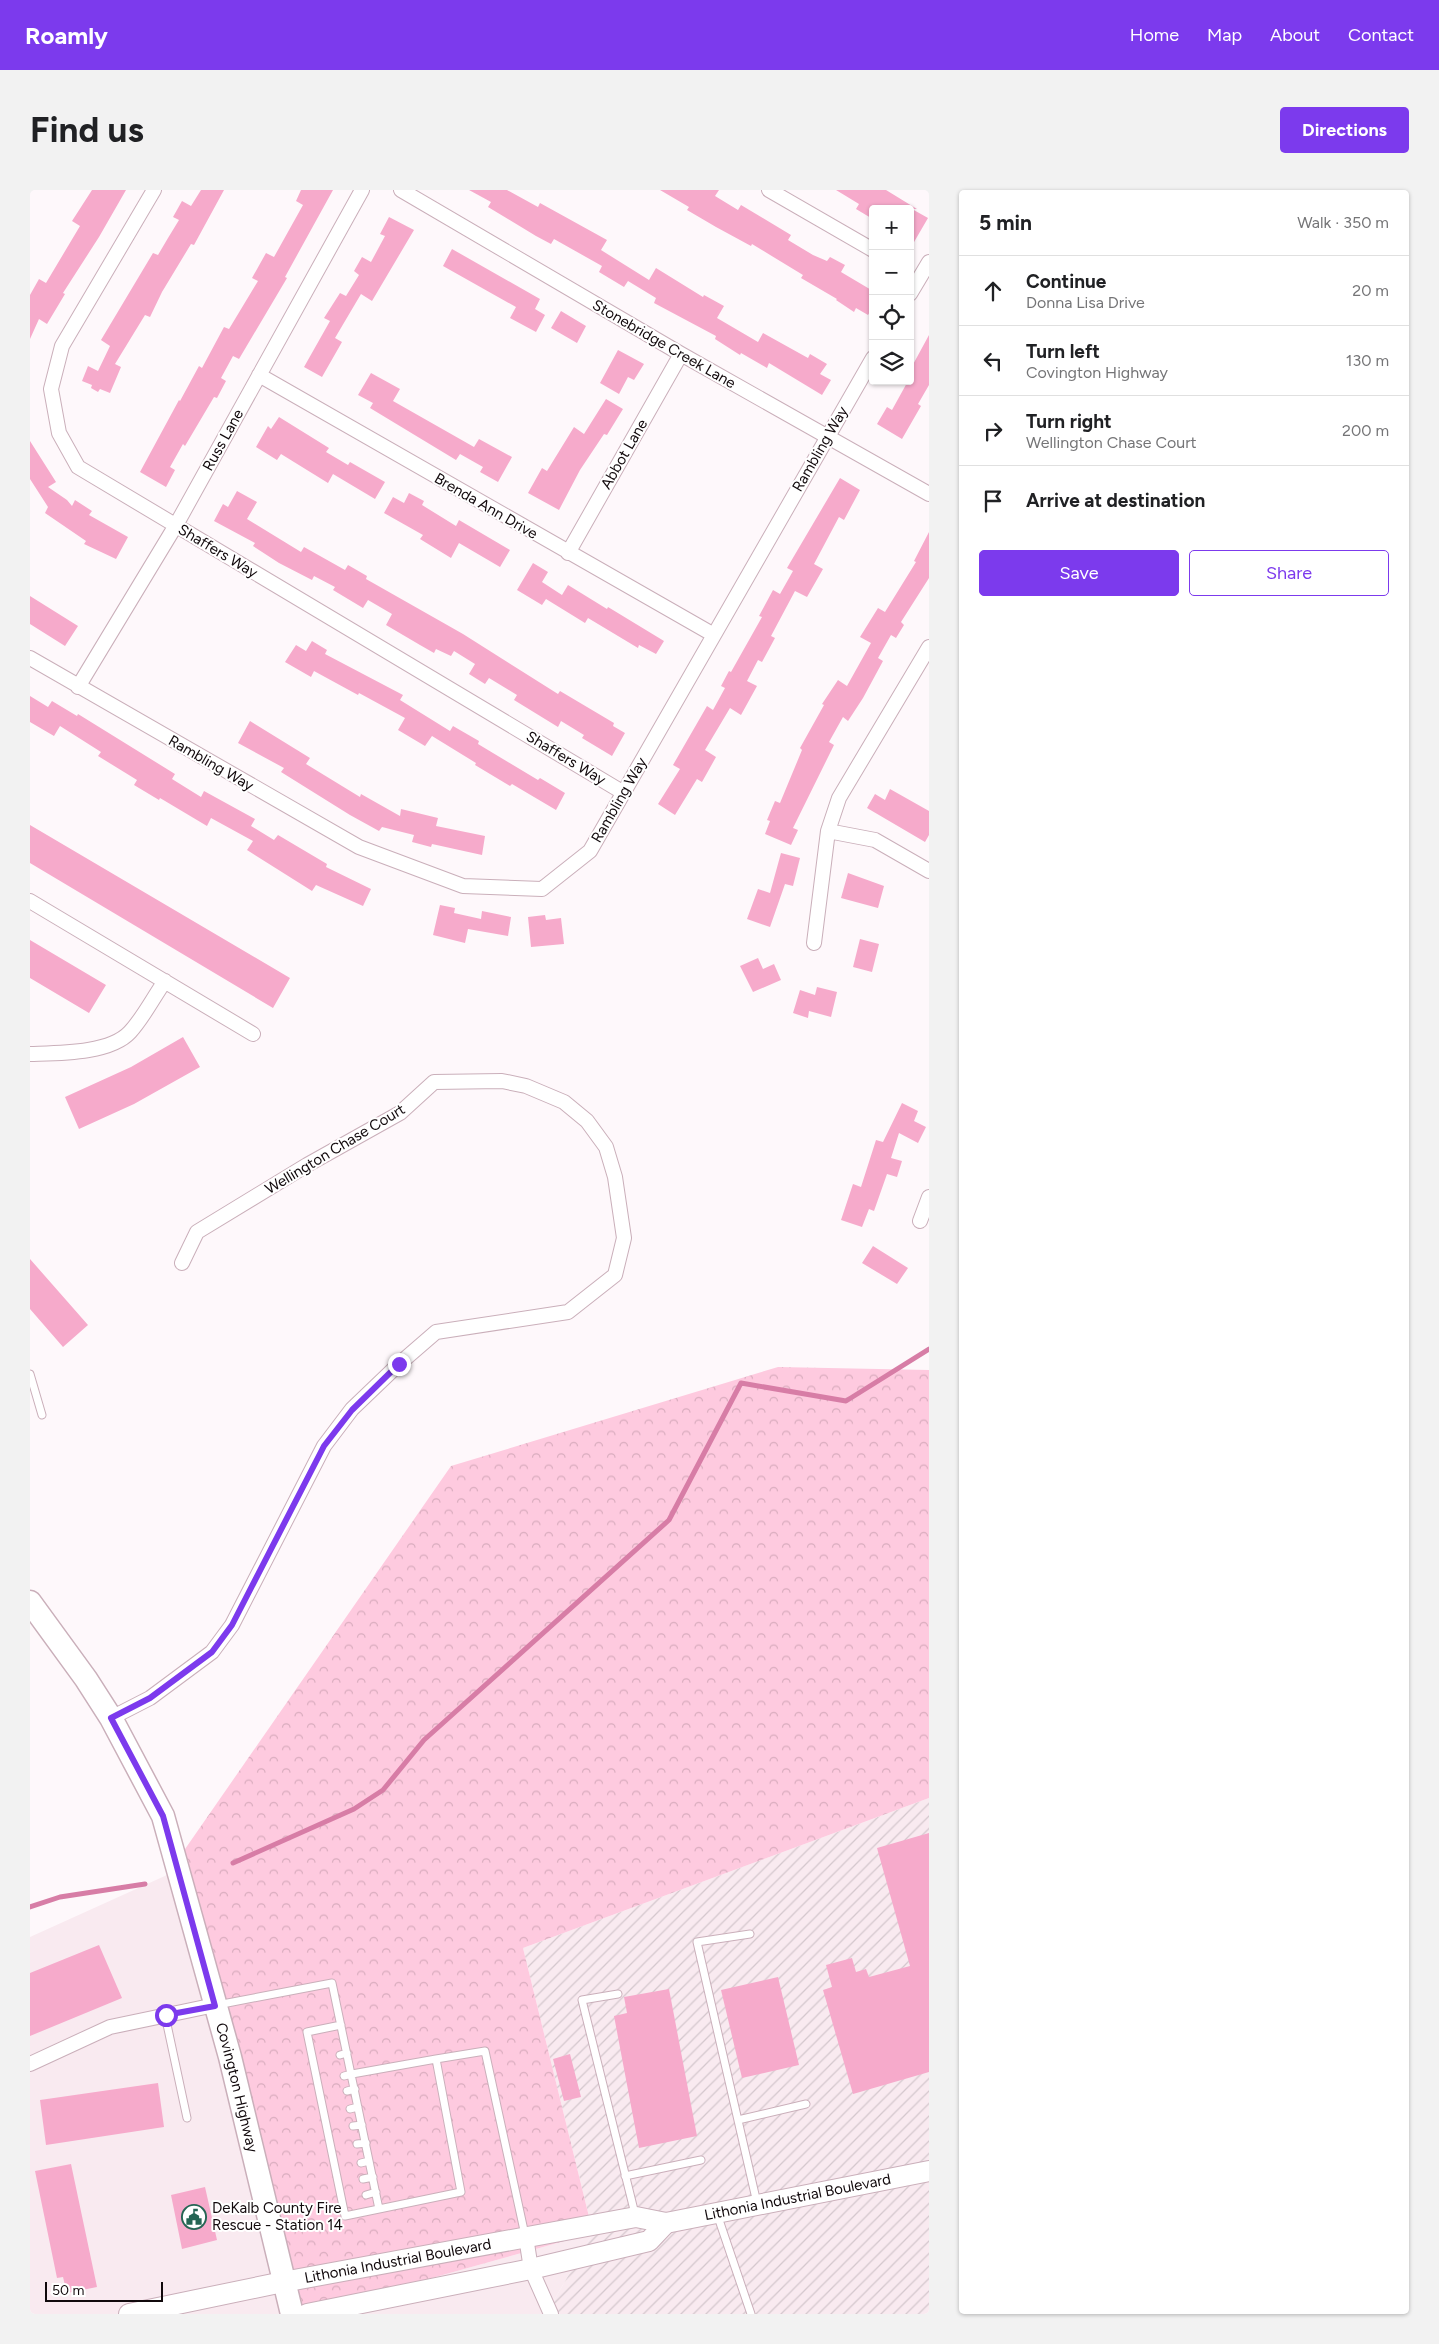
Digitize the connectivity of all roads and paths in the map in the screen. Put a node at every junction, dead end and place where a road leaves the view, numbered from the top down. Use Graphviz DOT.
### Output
graph roads {
  1 [pos="154,190"];
  2 [pos="362,190"];
  3 [pos="401,190"];
  4 [pos="770,190"];
  5 [pos="869,248"];
  6 [pos="929,262"];
  7 [pos="915,274"];
  8 [pos="681,354"];
  9 [pos="869,365"];
  10 [pos="260,375"];
  11 [pos="827,437"];
  12 [pos="929,494"];
  13 [pos="176,525"];
  14 [pos="568,553"];
  15 [pos="714,635"];
  16 [pos="929,647"];
  17 [pos="30,658"];
  18 [pos="925,663"];
  19 [pos="78,687"];
  20 [pos="624,793"];
  21 [pos="828,831"];
  22 [pos="929,871"];
  23 [pos="30,901"];
  24 [pos="814,943"];
  25 [pos="165,982"];
  26 [pos="253,1034"];
  27 [pos="30,1054"];
  28 [pos="929,1197"];
  29 [pos="920,1221"];
  30 [pos="182,1263"];
  31 [pos="30,1374"];
  32 [pos="42,1414"];
  33 [pos="30,1602"];
  34 [pos="111,1718"];
  35 [pos="750,1934"];
  36 [pos="618,1994"];
  37 [pos="215,2006"];
  38 [pos="166,2015"];
  39 [pos="341,2025"];
  40 [pos="436,2059"];
  41 [pos="30,2064"];
  42 [pos="352,2074"];
  43 [pos="344,2076"];
  44 [pos="355,2090"];
  45 [pos="346,2091"];
  46 [pos="806,2104"];
  47 [pos="358,2107"];
  48 [pos="350,2109"];
  49 [pos="187,2118"];
  50 [pos="738,2120"];
  51 [pos="362,2125"];
  52 [pos="353,2126"];
  53 [pos="366,2143"];
  54 [pos="357,2144"];
  55 [pos="702,2160"];
  56 [pos="370,2161"];
  57 [pos="360,2163"];
  58 [pos="929,2171"];
  59 [pos="625,2176"];
  60 [pos="373,2177"];
  61 [pos="363,2179"];
  62 [pos="376,2192"];
  63 [pos="366,2195"];
  64 [pos="757,2206"];
  65 [pos="380,2209"];
  66 [pos="717,2214"];
  67 [pos="636,2217"];
  68 [pos="666,2223"];
  69 [pos="526,2237"];
  70 [pos="531,2269"];
  71 [pos="283,2282"];
  72 [pos="156,2311"];
  73 [pos="128,2314"];
  74 [pos="292,2314"];
  75 [pos="307,2314"];
  76 [pos="552,2314"];
  77 [pos="751,2314"];
  1 -- 13 [label="street, Shaffers Way"];
  2 -- 10 [label="street, Russ Lane"];
  3 -- 8 [label="street, Stonebridge Creek Lane"];
  4 -- 5 [label="street"];
  6 -- 7 [label="street"];
  8 -- 11 [label="street, Stonebridge Creek Lane"];
  8 -- 14 [label="street, Abbot Lane"];
  9 -- 11 [label="street, Rambling Way"];
  10 -- 13 [label="street, Russ Lane"];
  10 -- 14 [label="street, Brenda Ann Drive"];
  11 -- 12 [label="street, Stonebridge Creek Lane"];
  11 -- 15 [label="street, Rambling Way"];
  13 -- 19 [label="street, Russ Lane"];
  13 -- 20 [label="street, Shaffers Way"];
  14 -- 15 [label="street, Brenda Ann Drive"];
  15 -- 20 [label="street, Rambling Way"];
  16 -- 18 [label="street"];
  17 -- 19 [label="street, Rambling Way"];
  18 -- 21 [label="street"];
  19 -- 20 [label="street, Rambling Way"];
  21 -- 22 [label="street"];
  21 -- 24 [label="street"];
  23 -- 25 [label="street"];
  25 -- 26 [label="street"];
  25 -- 27 [label="street"];
  28 -- 29 [label="street"];
  30 -- 34 [label="street, Wellington Chase Court"];
  31 -- 32 [label="lane"];
  33 -- 34 [label="main road, Covington Highway"];
  34 -- 37 [label="main road, Covington Highway"];
  35 -- 50 [label="lane"];
  36 -- 59 [label="lane"];
  37 -- 38 [label="street"];
  37 -- 39 [label="lane"];
  37 -- 71 [label="main road, Covington Highway"];
  38 -- 41 [label="street"];
  38 -- 49 [label="lane"];
  39 -- 42 [label="lane"];
  39 -- 65 [label="lane"];
  40 -- 42 [label="lane"];
  40 -- 65 [label="lane"];
  40 -- 69 [label="lane"];
  42 -- 43 [label="lane"];
  42 -- 44 [label="lane"];
  44 -- 45 [label="lane"];
  44 -- 47 [label="lane"];
  46 -- 50 [label="lane"];
  47 -- 48 [label="lane"];
  47 -- 51 [label="lane"];
  50 -- 64 [label="lane"];
  51 -- 52 [label="lane"];
  51 -- 53 [label="lane"];
  53 -- 54 [label="lane"];
  53 -- 56 [label="lane"];
  55 -- 59 [label="lane"];
  56 -- 57 [label="lane"];
  56 -- 60 [label="lane"];
  58 -- 64 [label="main road, Lithonia Industrial Boulevard"];
  59 -- 67 [label="lane"];
  60 -- 61 [label="lane"];
  60 -- 62 [label="lane"];
  62 -- 63 [label="lane"];
  62 -- 65 [label="lane"];
  64 -- 66 [label="main road, Lithonia Industrial Boulevard"];
  66 -- 68 [label="main road, Lithonia Industrial Boulevard"];
  66 -- 77 [label="lane"];
  67 -- 68 [label="main road, Lithonia Industrial Boulevard"];
  67 -- 69 [label="main road, Lithonia Industrial Boulevard"];
  68 -- 70 [label="main road"];
  69 -- 70 [label="street"];
  69 -- 71 [label="main road, Lithonia Industrial Boulevard"];
  70 -- 75 [label="main road"];
  70 -- 76 [label="street"];
  71 -- 72 [label="main road, Lithonia Industrial Boulevard"];
  71 -- 74 [label="main road, Covington Highway"];
  72 -- 73 [label="main road, Lithonia Industrial Boulevard"];
}
